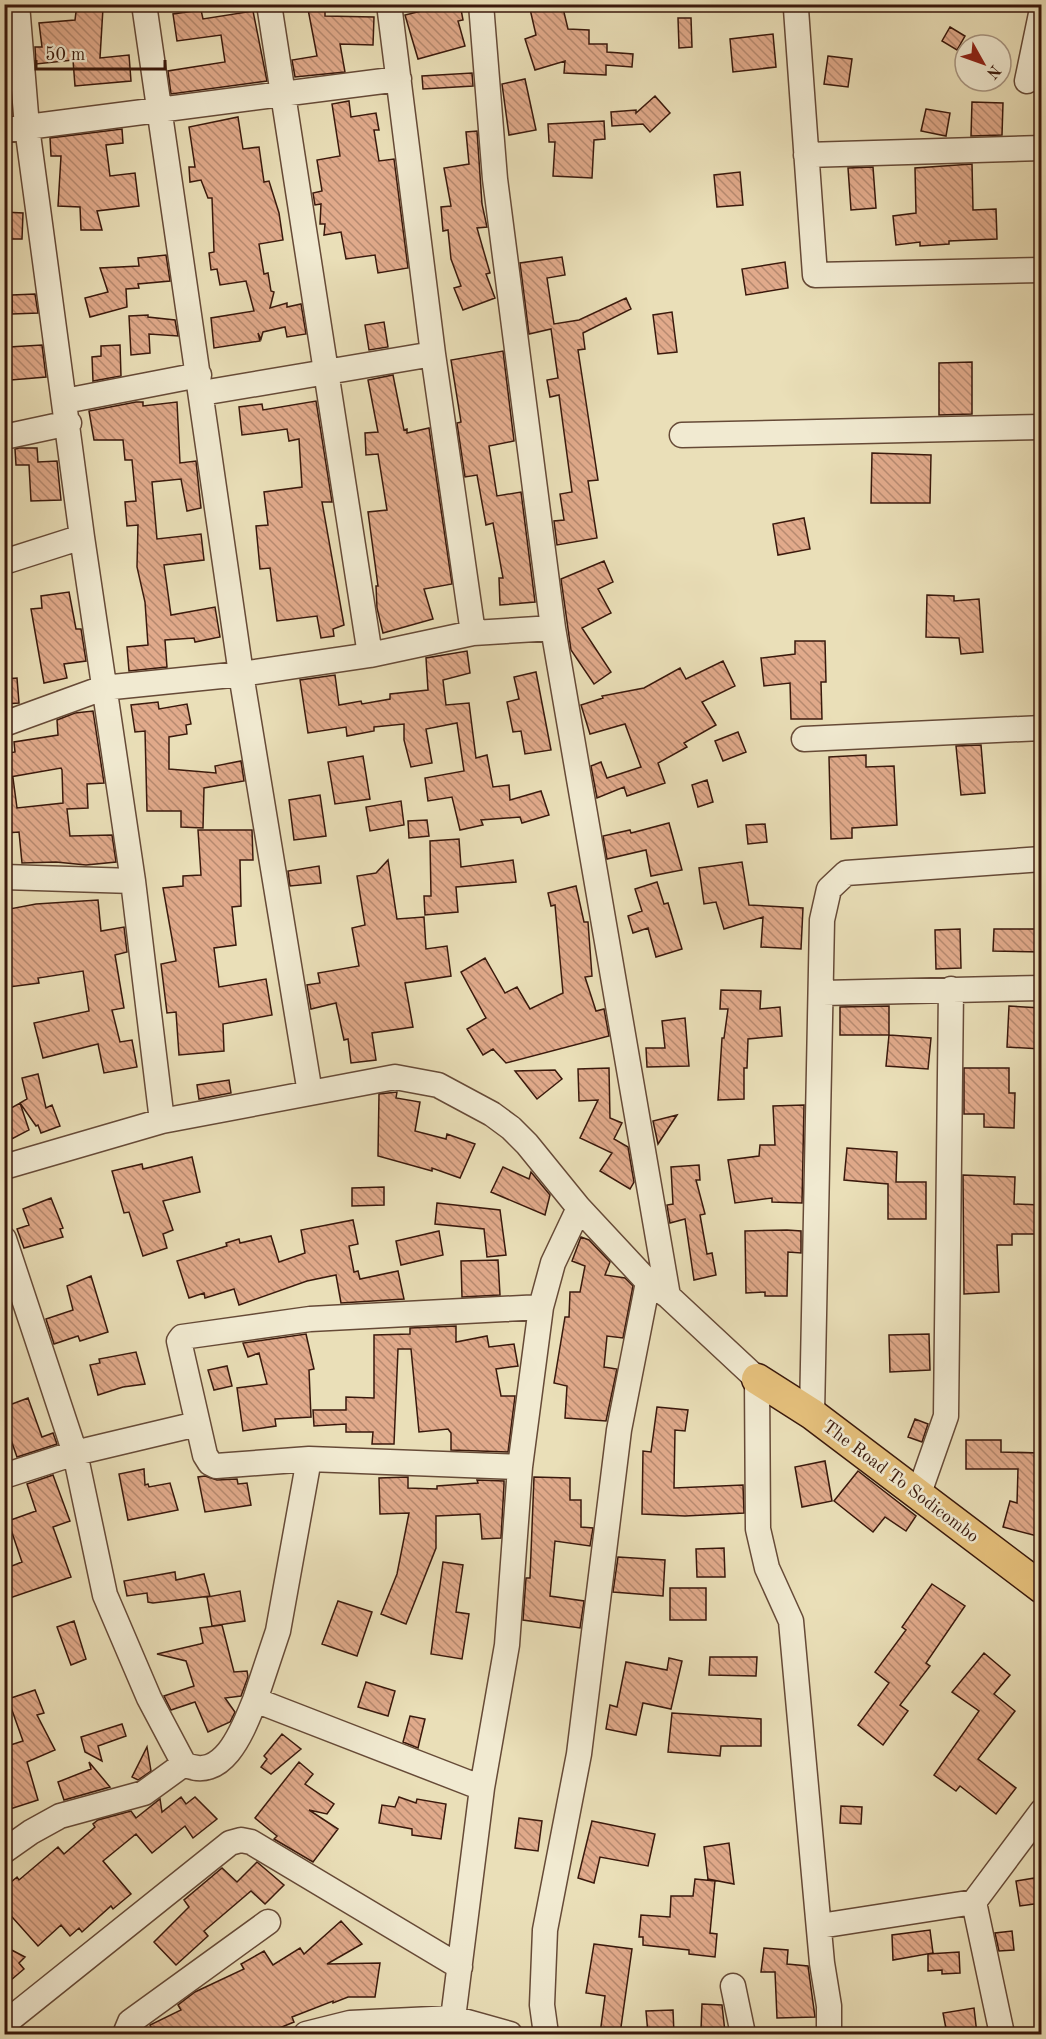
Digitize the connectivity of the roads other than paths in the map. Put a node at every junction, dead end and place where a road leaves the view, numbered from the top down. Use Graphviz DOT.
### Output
graph roads {
  1 [pos="17,4"];
  2 [pos="144,4"];
  3 [pos="269,4"];
  4 [pos="389,4"];
  5 [pos="481,4"];
  6 [pos="796,9"];
  7 [pos="1041,9"];
  8 [pos="399,79"];
  9 [pos="1027,81"];
  10 [pos="283,94"];
  11 [pos="160,110"];
  12 [pos="16,128"];
  13 [pos="1041,148"];
  14 [pos="806,155"];
  15 [pos="1041,270"];
  16 [pos="433,354"];
  17 [pos="326,373"];
  18 [pos="201,384"];
  19 [pos="67,412"];
  20 [pos="1041,427"];
  21 [pos="682,435"];
  22 [pos="4,437"];
  23 [pos="82,537"];
  24 [pos="4,562"];
  25 [pos="553,628"];
  26 [pos="473,633"];
  27 [pos="370,655"];
  28 [pos="242,674"];
  29 [pos="104,688"];
  30 [pos="4,724"];
  31 [pos="1041,728"];
  32 [pos="804,739"];
  33 [pos="1041,859"];
  34 [pos="4,877"];
  35 [pos="133,881"];
  36 [pos="1041,988"];
  37 [pos="951,989"];
  38 [pos="823,993"];
  39 [pos="310,1093"];
  40 [pos="162,1121"];
  41 [pos="4,1167"];
  42 [pos="579,1208"];
  43 [pos="4,1239"];
  44 [pos="648,1282"];
  45 [pos="668,1296"];
  46 [pos="541,1307"];
  47 [pos="758,1379"];
  48 [pos="813,1414"];
  49 [pos="197,1424"];
  50 [pos="75,1453"];
  51 [pos="309,1459"];
  52 [pos="520,1467"];
  53 [pos="4,1476"];
  54 [pos="919,1493"];
  55 [pos="1041,1588"];
  56 [pos="255,1700"];
  57 [pos="184,1764"];
  58 [pos="482,1788"];
  59 [pos="1041,1811"];
  60 [pos="4,1851"];
  61 [pos="974,1902"];
  62 [pos="268,1922"];
  63 [pos="820,1926"];
  64 [pos="459,1967"];
  65 [pos="733,1986"];
  66 [pos="4,2024"];
  67 [pos="452,2026"];
  68 [pos="126,2034"];
  69 [pos="306,2034"];
  70 [pos="510,2034"];
  71 [pos="546,2034"];
  72 [pos="743,2034"];
  73 [pos="829,2034"];
  74 [pos="1002,2034"];
  1 -- 12 [label="street"];
  2 -- 11 [label="street"];
  3 -- 10 [label="street"];
  4 -- 8 [label="street"];
  5 -- 25 [label="street"];
  6 -- 14 [label="street"];
  7 -- 9 [label="street"];
  8 -- 10 [label="street"];
  8 -- 16 [label="street"];
  10 -- 11 [label="street"];
  10 -- 17 [label="street"];
  11 -- 12 [label="street"];
  11 -- 18 [label="street"];
  12 -- 19 [label="street"];
  13 -- 14 [label="street"];
  14 -- 15 [label="street"];
  16 -- 17 [label="street"];
  16 -- 26 [label="street"];
  17 -- 18 [label="street"];
  17 -- 27 [label="street"];
  18 -- 19 [label="street"];
  18 -- 28 [label="street"];
  19 -- 22 [label="street"];
  19 -- 23 [label="street"];
  20 -- 21 [label="street"];
  23 -- 24 [label="street"];
  23 -- 29 [label="street"];
  25 -- 26 [label="street"];
  25 -- 45 [label="street"];
  26 -- 27 [label="street"];
  27 -- 28 [label="street"];
  28 -- 29 [label="street"];
  28 -- 39 [label="street"];
  29 -- 30 [label="street"];
  29 -- 35 [label="street"];
  31 -- 32 [label="street"];
  33 -- 38 [label="street"];
  34 -- 35 [label="street"];
  35 -- 40 [label="street"];
  36 -- 37 [label="street"];
  37 -- 38 [label="street"];
  37 -- 54 [label="street"];
  38 -- 48 [label="street"];
  39 -- 40 [label="street"];
  39 -- 42 [label="street"];
  40 -- 41 [label="street"];
  42 -- 44 [label="street"];
  42 -- 46 [label="street"];
  43 -- 50 [label="street"];
  44 -- 45 [label="street"];
  44 -- 71 [label="street"];
  45 -- 47 [label="street"];
  46 -- 49 [label="street"];
  46 -- 52 [label="street"];
  47 -- 48 [label="main road, The Road To Sodicombo"];
  47 -- 63 [label="street"];
  48 -- 54 [label="main road, The Road To Sodicombo"];
  49 -- 50 [label="street"];
  49 -- 51 [label="street"];
  50 -- 53 [label="street"];
  50 -- 57 [label="street"];
  51 -- 52 [label="street"];
  51 -- 56 [label="street"];
  52 -- 58 [label="street"];
  54 -- 55 [label="main road, The Road To Sodicombo"];
  56 -- 57 [label="street"];
  56 -- 58 [label="street"];
  57 -- 60 [label="street"];
  58 -- 64 [label="street"];
  59 -- 61 [label="street"];
  61 -- 63 [label="street"];
  61 -- 74 [label="street"];
  62 -- 68 [label="street"];
  63 -- 73 [label="street"];
  64 -- 66 [label="street"];
  64 -- 67 [label="street"];
  65 -- 72 [label="street"];
  67 -- 69 [label="street"];
  67 -- 70 [label="street"];
}
